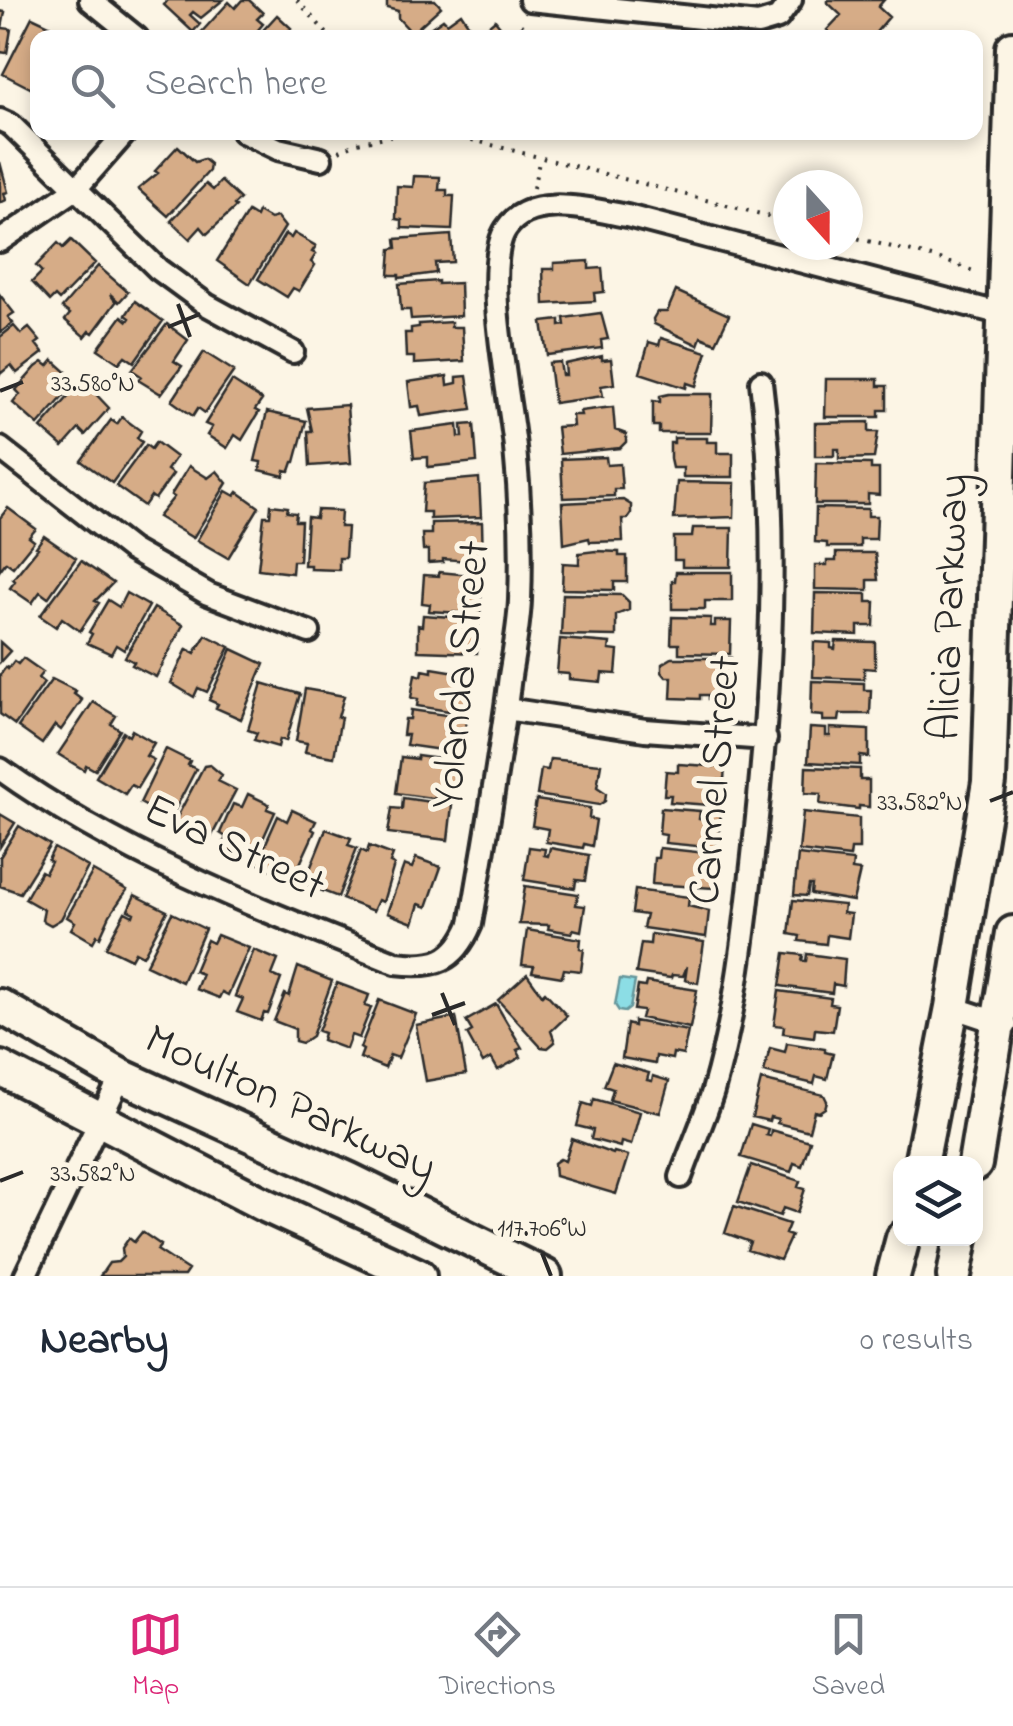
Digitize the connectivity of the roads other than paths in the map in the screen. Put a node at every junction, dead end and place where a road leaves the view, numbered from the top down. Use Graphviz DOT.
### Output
graph roads {
  1 [pos="90,0"];
  2 [pos="530,0"];
  3 [pos="791,0"];
  4 [pos="127,30"];
  5 [pos="1013,48"];
  6 [pos="0,120"];
  7 [pos="119,140"];
  8 [pos="259,140"];
  9 [pos="321,159"];
  10 [pos="76,189"];
  11 [pos="0,241"];
  12 [pos="1010,315"];
  13 [pos="293,352"];
  14 [pos="761,382"];
  15 [pos="0,448"];
  16 [pos="309,632"];
  17 [pos="506,710"];
  18 [pos="766,739"];
  19 [pos="0,768"];
  20 [pos="1013,933"];
  21 [pos="448,958"];
  22 [pos="0,1006"];
  23 [pos="952,1007"];
  24 [pos="1007,1025"];
  25 [pos="0,1068"];
  26 [pos="121,1076"];
  27 [pos="100,1121"];
  28 [pos="923,1156"];
  29 [pos="977,1156"];
  30 [pos="681,1176"];
  31 [pos="901,1246"];
  32 [pos="960,1246"];
  33 [pos="26,1276"];
  34 [pos="419,1276"];
  35 [pos="545,1276"];
  36 [pos="893,1276"];
  37 [pos="954,1276"];
  1 -- 4 [label="street"];
  2 -- 3 [label="street"];
  5 -- 12 [label="main road, Alicia Parkway"];
  6 -- 10 [label="street"];
  7 -- 10 [label="street"];
  8 -- 9 [label="street"];
  10 -- 11 [label="street"];
  10 -- 13 [label="street"];
  12 -- 17 [label="street, Yolanda Street"];
  12 -- 23 [label="main road, Alicia Parkway"];
  14 -- 18 [label="street, Carmel Street"];
  15 -- 16 [label="street"];
  17 -- 18 [label="street"];
  17 -- 21 [label="street, Yolanda Street"];
  18 -- 30 [label="street, Carmel Street"];
  19 -- 21 [label="street, Eva Street"];
  20 -- 24 [label="main road"];
  22 -- 26 [label="main road, Moulton Parkway"];
  23 -- 24 [label="street"];
  23 -- 28 [label="main road, Alicia Parkway"];
  24 -- 29 [label="main road"];
  25 -- 27 [label="main road"];
  26 -- 27 [label="street"];
  26 -- 35 [label="main road, Moulton Parkway"];
  27 -- 33 [label="street"];
  27 -- 34 [label="main road"];
  31 -- 36 [label="main road"];
  32 -- 37 [label="main road"];
}
